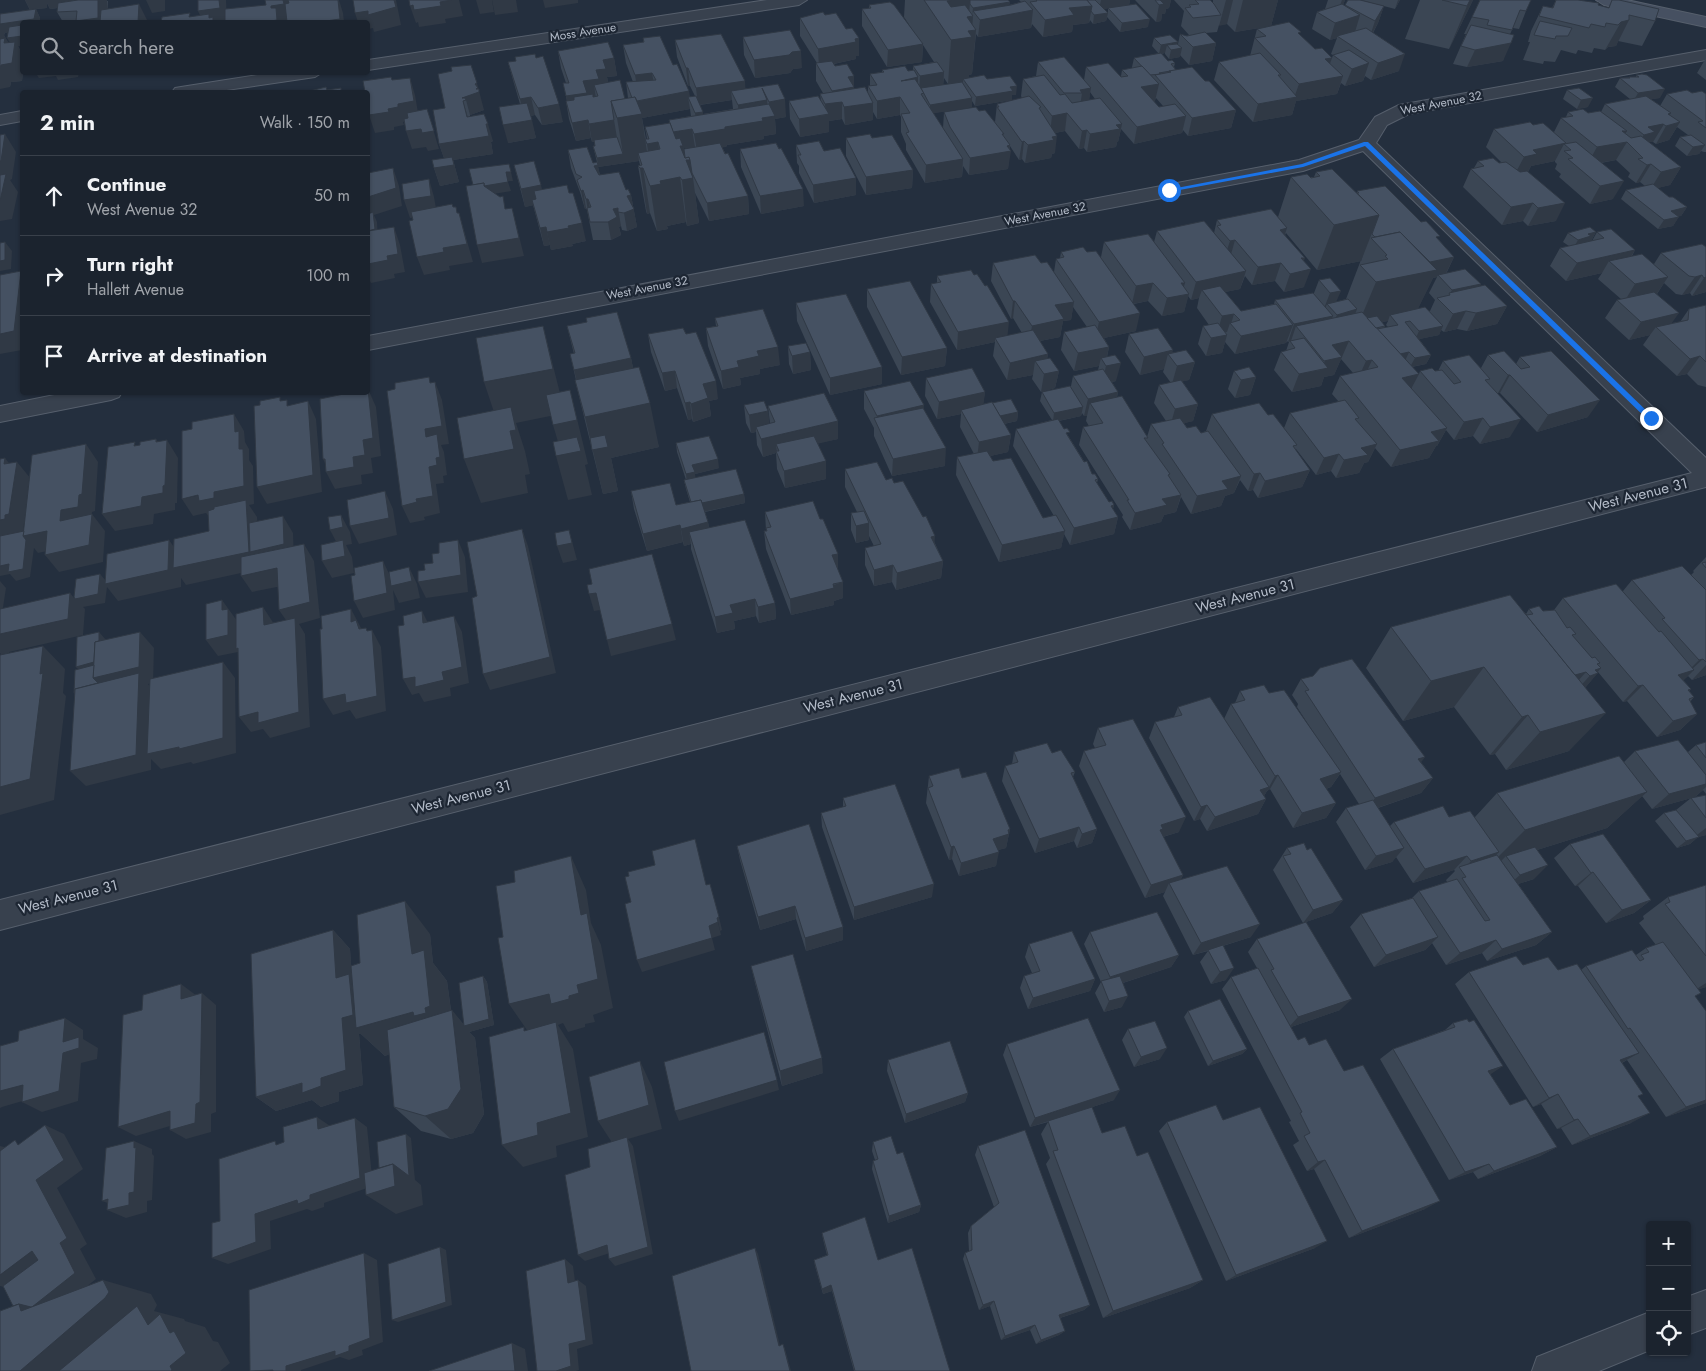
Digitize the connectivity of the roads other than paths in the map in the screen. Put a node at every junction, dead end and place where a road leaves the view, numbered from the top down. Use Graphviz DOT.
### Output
graph roads {
  1 [pos="799,0"];
  2 [pos="1604,0"];
  3 [pos="1706,22"];
  4 [pos="1706,54"];
  5 [pos="370,65"];
  6 [pos="294,75"];
  7 [pos="194,90"];
  8 [pos="20,116"];
  9 [pos="0,120"];
  10 [pos="1366,144"];
  11 [pos="370,342"];
  12 [pos="96,395"];
  13 [pos="0,414"];
  14 [pos="1706,472"];
  15 [pos="1706,478"];
  16 [pos="0,915"];
  17 [pos="1706,1309"];
  18 [pos="1691,1315"];
  19 [pos="1646,1333"];
  20 [pos="1551,1371"];
  1 -- 5 [label="street, Moss Avenue"];
  2 -- 3 [label="main road"];
  4 -- 10 [label="street, West Avenue 32"];
  6 -- 7 [label="street"];
  8 -- 9 [label="street"];
  10 -- 11 [label="street, West Avenue 32"];
  10 -- 14 [label="street"];
  12 -- 13 [label="street"];
  15 -- 16 [label="street, West Avenue 31"];
  17 -- 18 [label="street"];
  19 -- 20 [label="street"];
}
